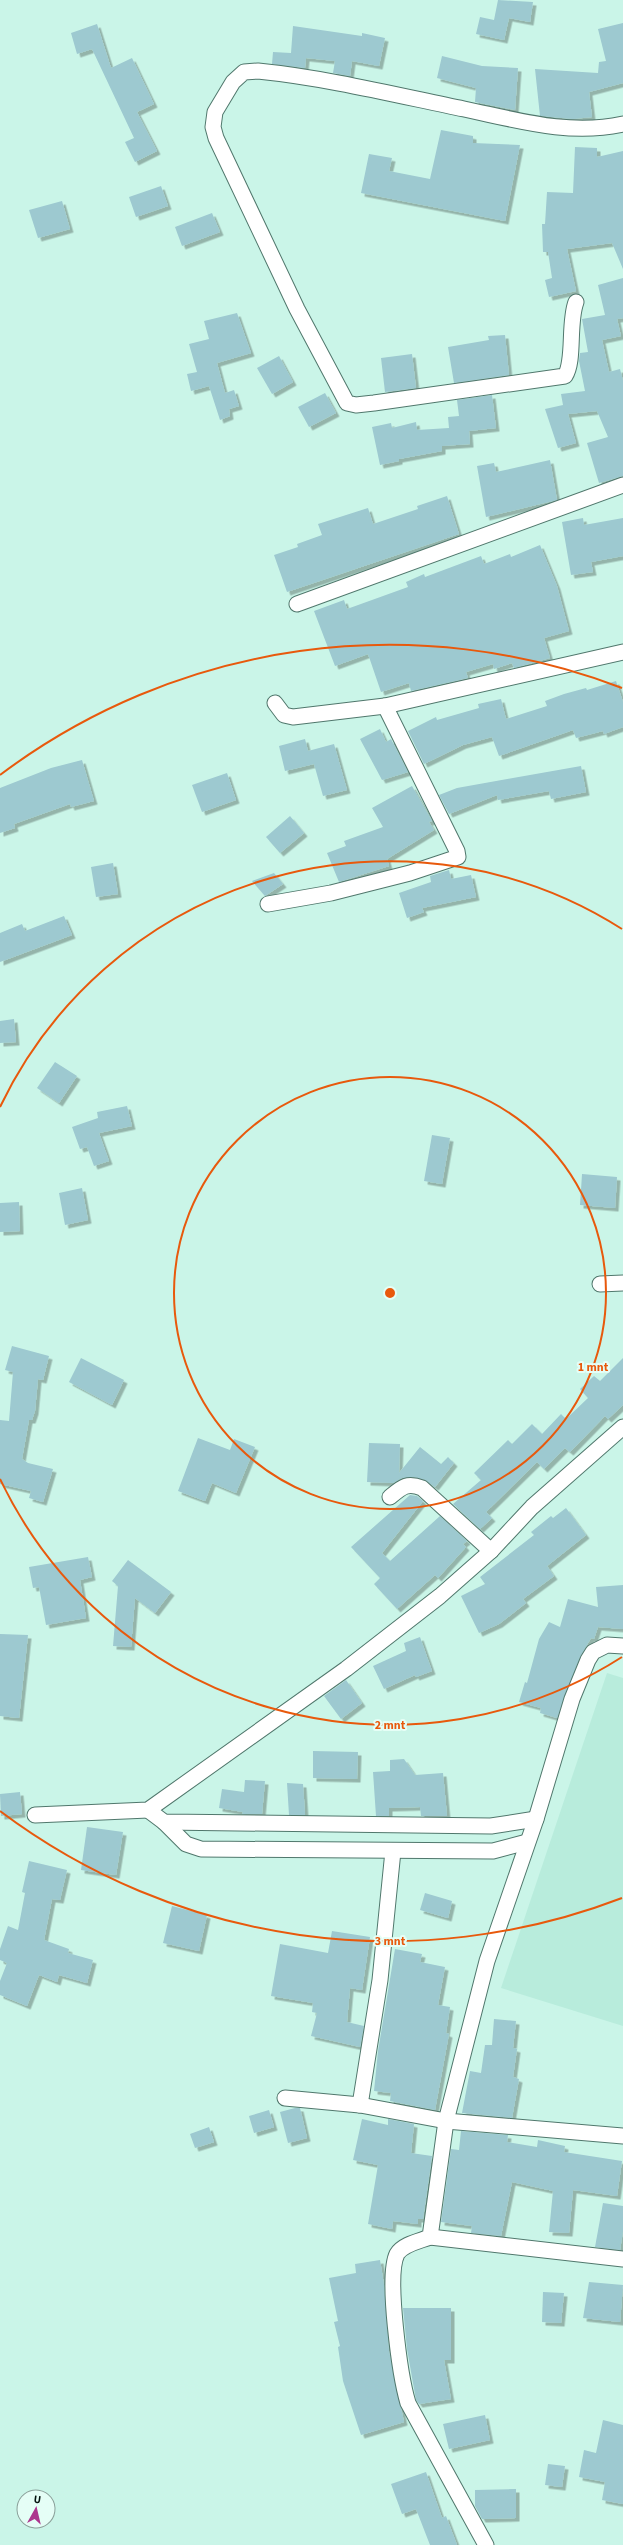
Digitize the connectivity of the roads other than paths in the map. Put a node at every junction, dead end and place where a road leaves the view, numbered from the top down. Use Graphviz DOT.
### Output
graph roads {
  1 [pos="623,124"];
  2 [pos="576,302"];
  3 [pos="623,485"];
  4 [pos="297,604"];
  5 [pos="623,652"];
  6 [pos="275,703"];
  7 [pos="385,706"];
  8 [pos="268,904"];
  9 [pos="623,1283"];
  10 [pos="600,1284"];
  11 [pos="623,1427"];
  12 [pos="390,1497"];
  13 [pos="491,1551"];
  14 [pos="623,1646"];
  15 [pos="148,1810"];
  16 [pos="35,1815"];
  17 [pos="536,1819"];
  18 [pos="164,1822"];
  19 [pos="527,1842"];
  20 [pos="393,1851"];
  21 [pos="285,2098"];
  22 [pos="360,2105"];
  23 [pos="446,2120"];
  24 [pos="623,2136"];
  25 [pos="430,2237"];
  26 [pos="623,2259"];
  27 [pos="486,2545"];
  1 -- 2 [label="street"];
  3 -- 4 [label="street"];
  5 -- 7 [label="street"];
  6 -- 7 [label="street"];
  7 -- 8 [label="street"];
  9 -- 10 [label="street"];
  11 -- 13 [label="street"];
  12 -- 13 [label="street"];
  13 -- 15 [label="street"];
  14 -- 17 [label="street"];
  15 -- 16 [label="street"];
  15 -- 18 [label="street"];
  17 -- 18 [label="street"];
  17 -- 19 [label="street"];
  18 -- 20 [label="street"];
  19 -- 20 [label="street"];
  19 -- 23 [label="street"];
  20 -- 22 [label="street"];
  21 -- 22 [label="street"];
  22 -- 23 [label="street"];
  23 -- 24 [label="street"];
  23 -- 25 [label="street"];
  25 -- 26 [label="street"];
  25 -- 27 [label="street"];
}
